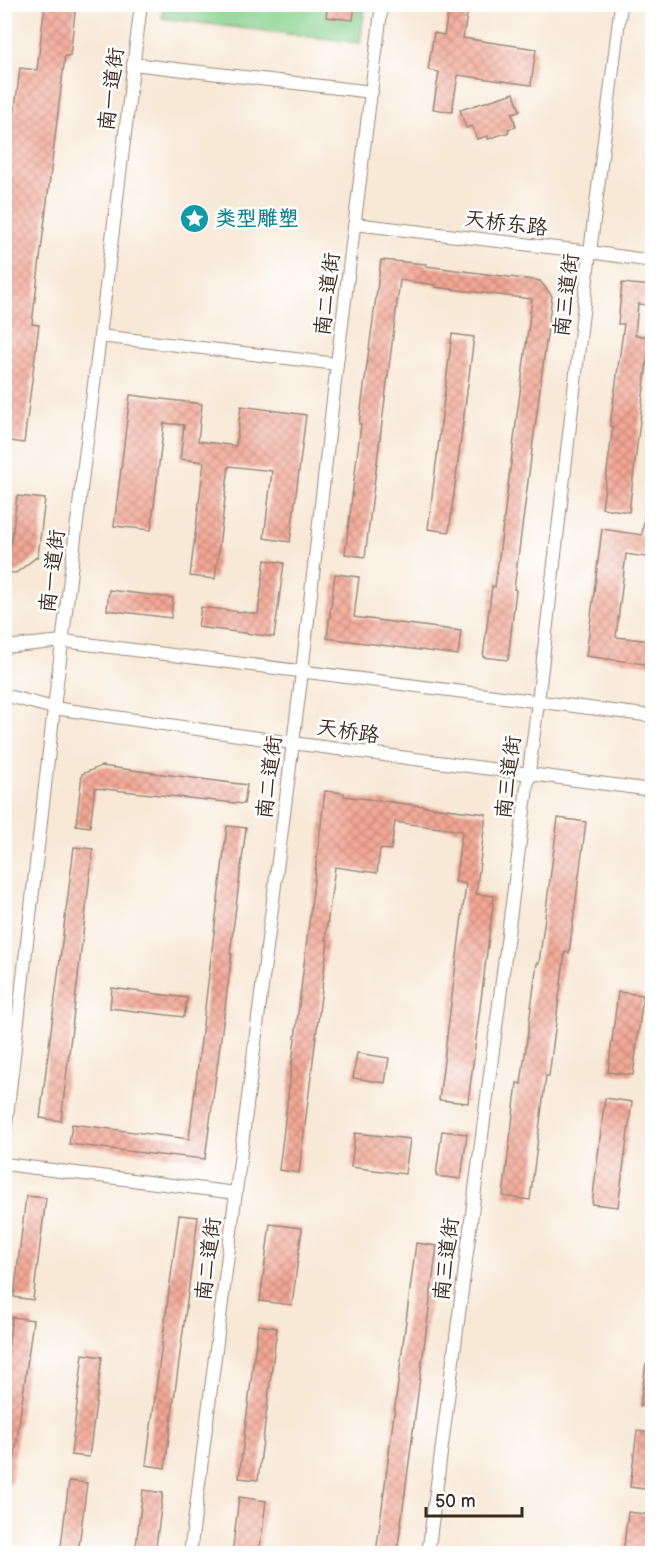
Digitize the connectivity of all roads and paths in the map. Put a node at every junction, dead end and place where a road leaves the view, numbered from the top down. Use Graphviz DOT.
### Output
graph roads {
  1 [pos="141,4"];
  2 [pos="382,4"];
  3 [pos="621,4"];
  4 [pos="133,64"];
  5 [pos="372,92"];
  6 [pos="355,224"];
  7 [pos="590,252"];
  8 [pos="652,261"];
  9 [pos="100,336"];
  10 [pos="337,364"];
  11 [pos="63,641"];
  12 [pos="4,647"];
  13 [pos="302,672"];
  14 [pos="4,695"];
  15 [pos="538,702"];
  16 [pos="54,708"];
  17 [pos="652,716"];
  18 [pos="292,743"];
  19 [pos="528,775"];
  20 [pos="652,790"];
  21 [pos="4,1142"];
  22 [pos="4,1164"];
  23 [pos="236,1193"];
  24 [pos="190,1554"];
  25 [pos="428,1554"];
  1 -- 4 [label="street, 南一道街"];
  2 -- 5 [label="street, 南二道街"];
  3 -- 7 [label="street, 南三道街"];
  4 -- 5 [label="street"];
  4 -- 9 [label="street, 南一道街"];
  5 -- 6 [label="street, 南二道街"];
  6 -- 7 [label="street, 天桥东路"];
  6 -- 10 [label="street, 南二道街"];
  7 -- 8 [label="street, 天桥东路"];
  7 -- 15 [label="street, 南三道街"];
  9 -- 10 [label="street"];
  9 -- 11 [label="street, 南一道街"];
  10 -- 13 [label="street, 南二道街"];
  11 -- 12 [label="street"];
  11 -- 13 [label="street"];
  11 -- 16 [label="street, 南一道街"];
  13 -- 15 [label="street"];
  13 -- 18 [label="street, 南二道街"];
  14 -- 16 [label="street, 天桥路"];
  15 -- 17 [label="street"];
  15 -- 19 [label="street, 南三道街"];
  16 -- 18 [label="street, 天桥路"];
  16 -- 21 [label="street, 南一道街"];
  18 -- 19 [label="street, 天桥路"];
  18 -- 23 [label="street, 南二道街"];
  19 -- 20 [label="street, 天桥路"];
  19 -- 25 [label="street, 南三道街"];
  22 -- 23 [label="street"];
  23 -- 24 [label="street, 南二道街"];
}
